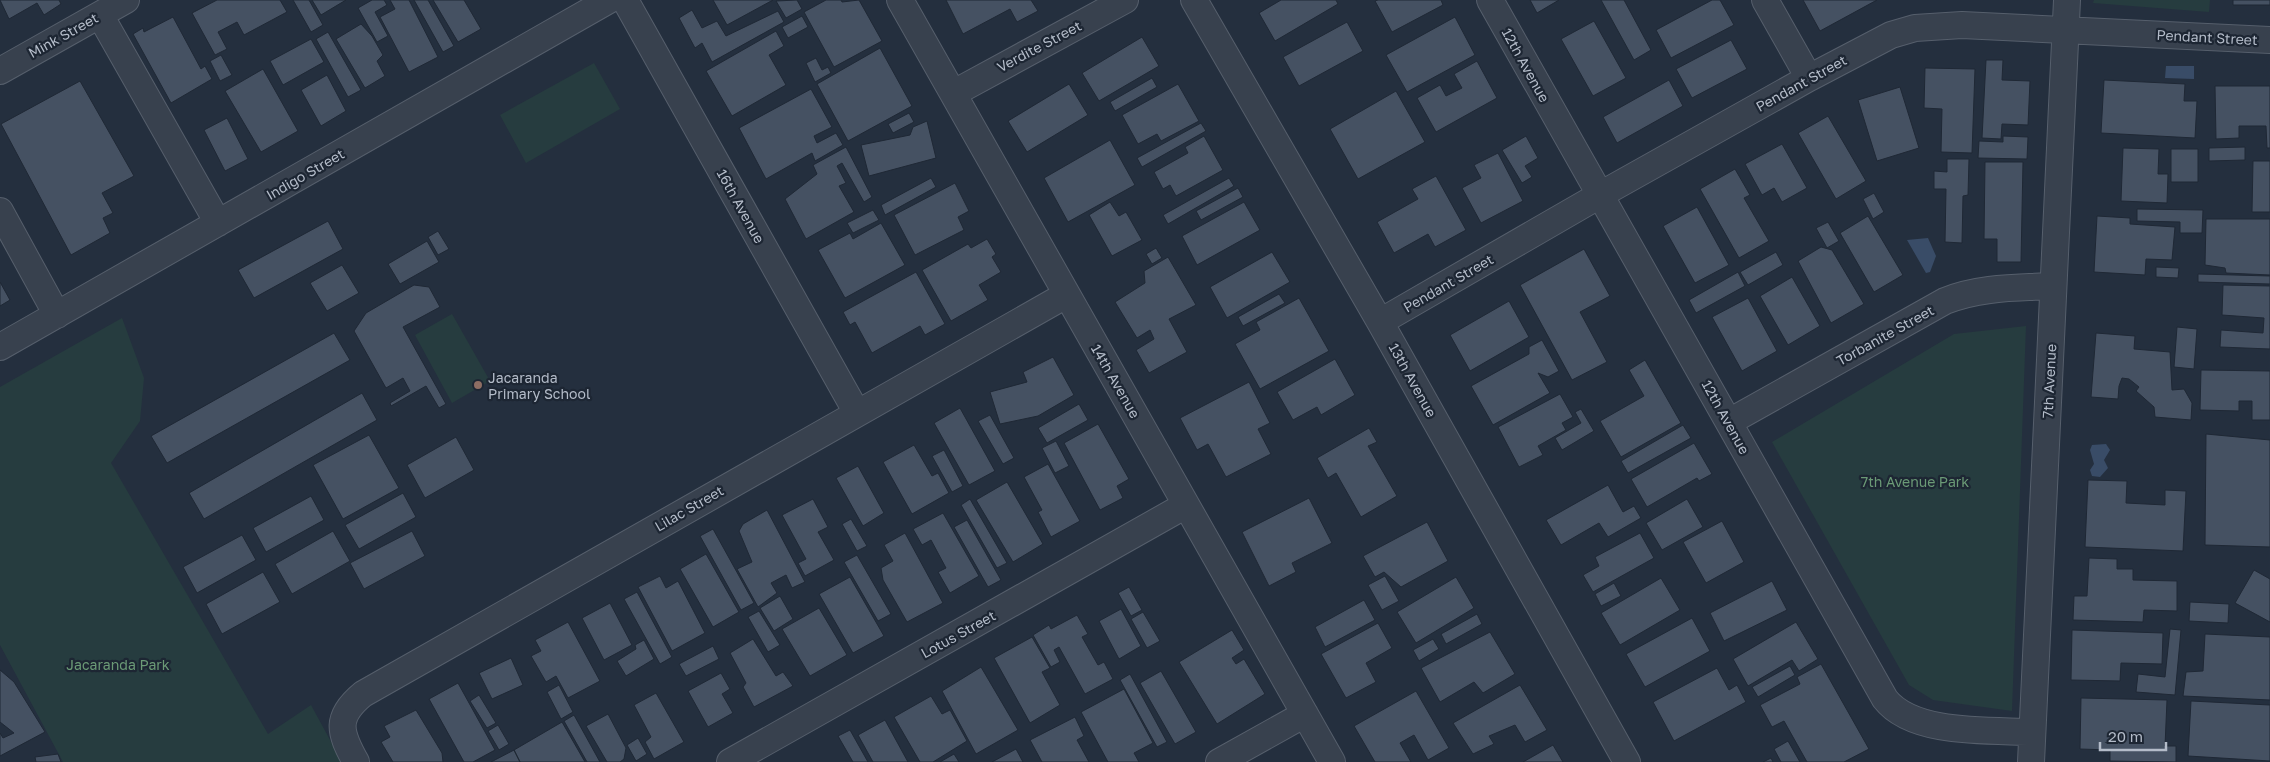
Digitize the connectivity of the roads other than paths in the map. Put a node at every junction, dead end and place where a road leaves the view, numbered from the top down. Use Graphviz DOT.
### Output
graph roads {
  1 [pos="126,0"];
  2 [pos="609,0"];
  3 [pos="625,0"];
  4 [pos="900,0"];
  5 [pos="1125,0"];
  6 [pos="1194,0"];
  7 [pos="1490,0"];
  8 [pos="1765,0"];
  9 [pos="2066,0"];
  10 [pos="100,15"];
  11 [pos="2065,30"];
  12 [pos="2270,40"];
  13 [pos="0,71"];
  14 [pos="1809,78"];
  15 [pos="954,93"];
  16 [pos="1600,195"];
  17 [pos="0,211"];
  18 [pos="218,223"];
  19 [pos="2053,286"];
  20 [pos="1066,295"];
  21 [pos="57,315"];
  22 [pos="1380,322"];
  23 [pos="0,347"];
  24 [pos="857,413"];
  25 [pos="1729,422"];
  26 [pos="1186,505"];
  27 [pos="1305,714"];
  28 [pos="2032,732"];
  29 [pos="351,752"];
  30 [pos="730,762"];
  31 [pos="1219,762"];
  32 [pos="1332,762"];
  33 [pos="1627,762"];
  34 [pos="2032,762"];
  1 -- 10 [label="street, Mink Street"];
  2 -- 18 [label="street, Indigo Street"];
  3 -- 24 [label="street, 16th Avenue"];
  4 -- 15 [label="street, 14th Avenue"];
  5 -- 15 [label="street, Verdite Street"];
  6 -- 22 [label="street, 13th Avenue"];
  7 -- 16 [label="street, 12th Avenue"];
  8 -- 14 [label="street"];
  9 -- 11 [label="street, 7th Avenue"];
  10 -- 13 [label="street, Mink Street"];
  10 -- 18 [label="street"];
  11 -- 12 [label="street, Pendant Street"];
  11 -- 14 [label="street, Pendant Street"];
  11 -- 19 [label="street, 7th Avenue"];
  14 -- 16 [label="street, Pendant Street"];
  15 -- 20 [label="street, 14th Avenue"];
  16 -- 22 [label="street, Pendant Street"];
  16 -- 25 [label="street, 12th Avenue"];
  17 -- 21 [label="street"];
  18 -- 21 [label="street, Indigo Street"];
  19 -- 25 [label="street, Torbanite Street"];
  19 -- 28 [label="street, 7th Avenue"];
  20 -- 24 [label="street, Lilac Street"];
  20 -- 26 [label="street, 14th Avenue"];
  21 -- 23 [label="street, Indigo Street"];
  22 -- 33 [label="street, 13th Avenue"];
  24 -- 29 [label="street, Lilac Street"];
  25 -- 28 [label="street, 12th Avenue"];
  26 -- 27 [label="street, 14th Avenue"];
  26 -- 30 [label="street, Lotus Street"];
  27 -- 31 [label="street"];
  27 -- 32 [label="street, 14th Avenue"];
  28 -- 34 [label="street, 7th Avenue"];
}
